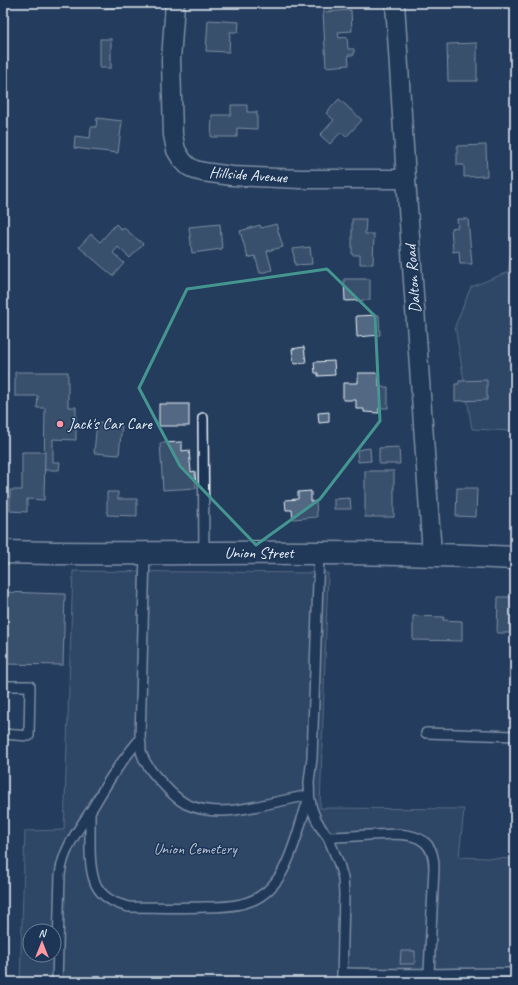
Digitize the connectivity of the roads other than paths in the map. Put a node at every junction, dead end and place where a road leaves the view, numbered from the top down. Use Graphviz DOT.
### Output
graph roads {
  1 [pos="175,3"];
  2 [pos="395,3"];
  3 [pos="406,179"];
  4 [pos="203,418"];
  5 [pos="3,552"];
  6 [pos="320,552"];
  7 [pos="145,553"];
  8 [pos="204,553"];
  9 [pos="432,554"];
  10 [pos="515,558"];
  11 [pos="3,686"];
  12 [pos="426,733"];
  13 [pos="3,734"];
  14 [pos="515,736"];
  15 [pos="140,739"];
  16 [pos="309,795"];
  17 [pos="90,812"];
  18 [pos="328,838"];
  19 [pos="429,973"];
  20 [pos="515,973"];
  21 [pos="342,977"];
  22 [pos="57,982"];
  1 -- 3 [label="street, Hillside Avenue"];
  2 -- 3 [label="street, Dalton Road"];
  3 -- 9 [label="street, Dalton Road"];
  4 -- 8 [label="lane"];
  5 -- 7 [label="main road, Union Street"];
  6 -- 8 [label="main road, Union Street"];
  6 -- 9 [label="main road, Union Street"];
  6 -- 16 [label="lane"];
  7 -- 8 [label="main road, Union Street"];
  7 -- 15 [label="lane"];
  9 -- 10 [label="main road, Union Street"];
  11 -- 13 [label="lane"];
  12 -- 14 [label="lane"];
  15 -- 16 [label="lane"];
  15 -- 17 [label="lane"];
  16 -- 17 [label="lane"];
  16 -- 18 [label="lane"];
  17 -- 22 [label="lane"];
  18 -- 19 [label="lane"];
  18 -- 21 [label="lane"];
  19 -- 20 [label="lane"];
  19 -- 21 [label="lane"];
}
